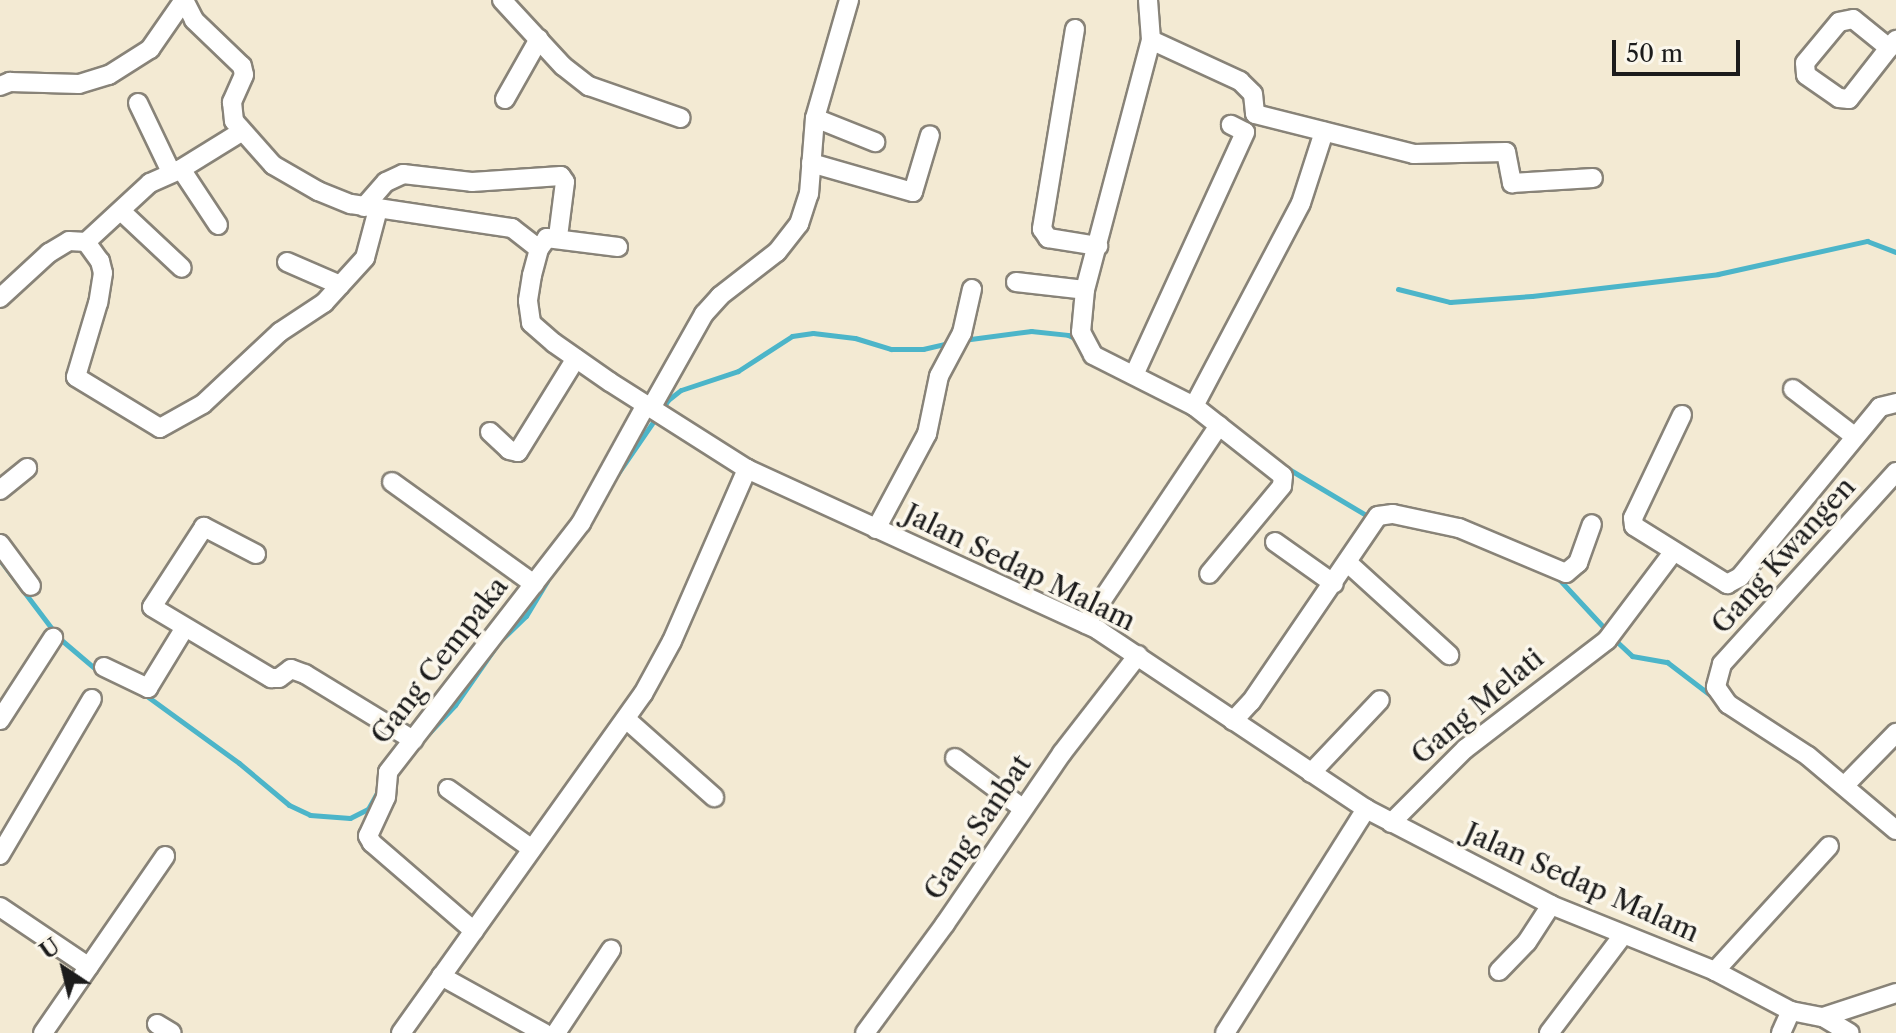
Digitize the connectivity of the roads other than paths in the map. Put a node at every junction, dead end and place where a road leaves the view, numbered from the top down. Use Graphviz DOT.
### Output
graph roads {
  1 [pos="184,0"];
  2 [pos="849,0"];
  3 [pos="1148,0"];
  4 [pos="510,3"];
  5 [pos="1075,29"];
  6 [pos="539,39"];
  7 [pos="1151,40"];
  8 [pos="1893,44"];
  9 [pos="0,86"];
  10 [pos="505,99"];
  11 [pos="138,103"];
  12 [pos="681,118"];
  13 [pos="815,118"];
  14 [pos="1231,125"];
  15 [pos="241,132"];
  16 [pos="1324,132"];
  17 [pos="930,135"];
  18 [pos="875,142"];
  19 [pos="811,163"];
  20 [pos="176,171"];
  21 [pos="1593,178"];
  22 [pos="371,208"];
  23 [pos="121,211"];
  24 [pos="218,225"];
  25 [pos="558,237"];
  26 [pos="86,242"];
  27 [pos="1098,246"];
  28 [pos="618,247"];
  29 [pos="539,249"];
  30 [pos="287,262"];
  31 [pos="182,268"];
  32 [pos="1016,282"];
  33 [pos="340,285"];
  34 [pos="972,289"];
  35 [pos="1085,290"];
  36 [pos="0,298"];
  37 [pos="576,358"];
  38 [pos="1136,371"];
  39 [pos="1793,389"];
  40 [pos="1195,403"];
  41 [pos="1896,403"];
  42 [pos="654,410"];
  43 [pos="1682,415"];
  44 [pos="1219,425"];
  45 [pos="490,432"];
  46 [pos="1854,436"];
  47 [pos="27,468"];
  48 [pos="747,469"];
  49 [pos="1896,472"];
  50 [pos="392,482"];
  51 [pos="0,490"];
  52 [pos="1592,524"];
  53 [pos="876,529"];
  54 [pos="1275,542"];
  55 [pos="0,544"];
  56 [pos="1674,551"];
  57 [pos="256,554"];
  58 [pos="1348,563"];
  59 [pos="1209,574"];
  60 [pos="534,584"];
  61 [pos="1334,584"];
  62 [pos="31,586"];
  63 [pos="1086,624"];
  64 [pos="184,629"];
  65 [pos="53,638"];
  66 [pos="1138,655"];
  67 [pos="1449,655"];
  68 [pos="104,667"];
  69 [pos="92,699"];
  70 [pos="1380,700"];
  71 [pos="626,719"];
  72 [pos="0,720"];
  73 [pos="1233,721"];
  74 [pos="1896,733"];
  75 [pos="413,740"];
  76 [pos="955,758"];
  77 [pos="1311,773"];
  78 [pos="1845,785"];
  79 [pos="448,789"];
  80 [pos="714,797"];
  81 [pos="1022,808"];
  82 [pos="1366,809"];
  83 [pos="1391,823"];
  84 [pos="1896,830"];
  85 [pos="1829,846"];
  86 [pos="532,849"];
  87 [pos="0,855"];
  88 [pos="165,856"];
  89 [pos="1551,905"];
  90 [pos="0,907"];
  91 [pos="474,931"];
  92 [pos="1623,935"];
  93 [pos="611,950"];
  94 [pos="89,967"];
  95 [pos="1499,971"];
  96 [pos="1715,971"];
  97 [pos="441,976"];
  98 [pos="1896,993"];
  99 [pos="1791,1011"];
  100 [pos="1823,1017"];
  101 [pos="43,1033"];
  102 [pos="401,1033"];
  103 [pos="544,1033"];
  104 [pos="556,1033"];
  105 [pos="865,1033"];
  106 [pos="1225,1033"];
  107 [pos="1549,1033"];
  108 [pos="1781,1033"];
  109 [pos="1850,1033"];
  1 -- 9 [label="street"];
  1 -- 15 [label="street"];
  2 -- 13 [label="street, Gang Cempaka"];
  3 -- 7 [label="street"];
  4 -- 6 [label="street"];
  5 -- 27 [label="street"];
  6 -- 10 [label="street"];
  6 -- 12 [label="street"];
  7 -- 16 [label="street"];
  7 -- 27 [label="street"];
  8 -- 8 [label="street"];
  11 -- 20 [label="street"];
  13 -- 18 [label="street"];
  13 -- 19 [label="street, Gang Cempaka"];
  14 -- 38 [label="street"];
  15 -- 20 [label="street"];
  15 -- 22 [label="street"];
  16 -- 21 [label="street"];
  16 -- 40 [label="street"];
  17 -- 19 [label="street"];
  19 -- 42 [label="street, Gang Cempaka"];
  20 -- 23 [label="street"];
  20 -- 24 [label="street"];
  22 -- 25 [label="street"];
  22 -- 29 [label="street"];
  22 -- 33 [label="street"];
  23 -- 26 [label="street"];
  23 -- 31 [label="street"];
  25 -- 28 [label="street"];
  25 -- 29 [label="street"];
  26 -- 33 [label="street"];
  26 -- 36 [label="street"];
  27 -- 35 [label="street"];
  29 -- 37 [label="street, Jalan Sedap Malam"];
  30 -- 33 [label="street"];
  32 -- 35 [label="street"];
  34 -- 53 [label="street"];
  35 -- 38 [label="street"];
  37 -- 42 [label="street, Jalan Sedap Malam"];
  37 -- 45 [label="street"];
  38 -- 40 [label="street"];
  39 -- 46 [label="street"];
  40 -- 44 [label="street"];
  41 -- 46 [label="street"];
  42 -- 48 [label="street, Jalan Sedap Malam"];
  42 -- 60 [label="street, Gang Cempaka"];
  43 -- 56 [label="street"];
  44 -- 59 [label="street"];
  44 -- 63 [label="street"];
  46 -- 56 [label="street"];
  47 -- 51 [label="street"];
  48 -- 53 [label="street, Jalan Sedap Malam"];
  48 -- 71 [label="street"];
  49 -- 78 [label="street, Gang Kwangen"];
  50 -- 60 [label="street"];
  52 -- 58 [label="street"];
  53 -- 63 [label="street, Jalan Sedap Malam"];
  54 -- 61 [label="street"];
  55 -- 62 [label="street"];
  56 -- 83 [label="street, Gang Melati"];
  57 -- 64 [label="street"];
  58 -- 61 [label="street"];
  58 -- 67 [label="street"];
  60 -- 75 [label="street, Gang Cempaka"];
  61 -- 73 [label="street"];
  63 -- 66 [label="street, Jalan Sedap Malam"];
  64 -- 68 [label="street"];
  64 -- 75 [label="street"];
  65 -- 72 [label="street"];
  66 -- 73 [label="street, Jalan Sedap Malam"];
  66 -- 81 [label="street, Gang Sanbat"];
  69 -- 87 [label="street"];
  70 -- 77 [label="street"];
  71 -- 80 [label="street"];
  71 -- 86 [label="street"];
  73 -- 77 [label="street, Jalan Sedap Malam"];
  74 -- 78 [label="street"];
  75 -- 91 [label="street, Gang Cempaka"];
  76 -- 81 [label="street"];
  77 -- 82 [label="street, Jalan Sedap Malam"];
  78 -- 84 [label="street, Gang Kwangen"];
  79 -- 86 [label="street"];
  81 -- 105 [label="street, Gang Sanbat"];
  82 -- 83 [label="street, Jalan Sedap Malam"];
  82 -- 106 [label="street"];
  83 -- 89 [label="street, Jalan Sedap Malam"];
  85 -- 96 [label="street"];
  86 -- 91 [label="street"];
  88 -- 94 [label="street"];
  89 -- 92 [label="street, Jalan Sedap Malam"];
  89 -- 95 [label="street"];
  90 -- 94 [label="street"];
  91 -- 97 [label="street"];
  92 -- 96 [label="street, Jalan Sedap Malam"];
  92 -- 107 [label="street"];
  93 -- 104 [label="street"];
  94 -- 101 [label="street"];
  96 -- 99 [label="street, Jalan Sedap Malam"];
  97 -- 102 [label="street"];
  97 -- 103 [label="street"];
  98 -- 100 [label="street, Jalan Sedap Malam"];
  99 -- 100 [label="street, Jalan Sedap Malam"];
  99 -- 108 [label="street"];
  100 -- 109 [label="street"];
}
